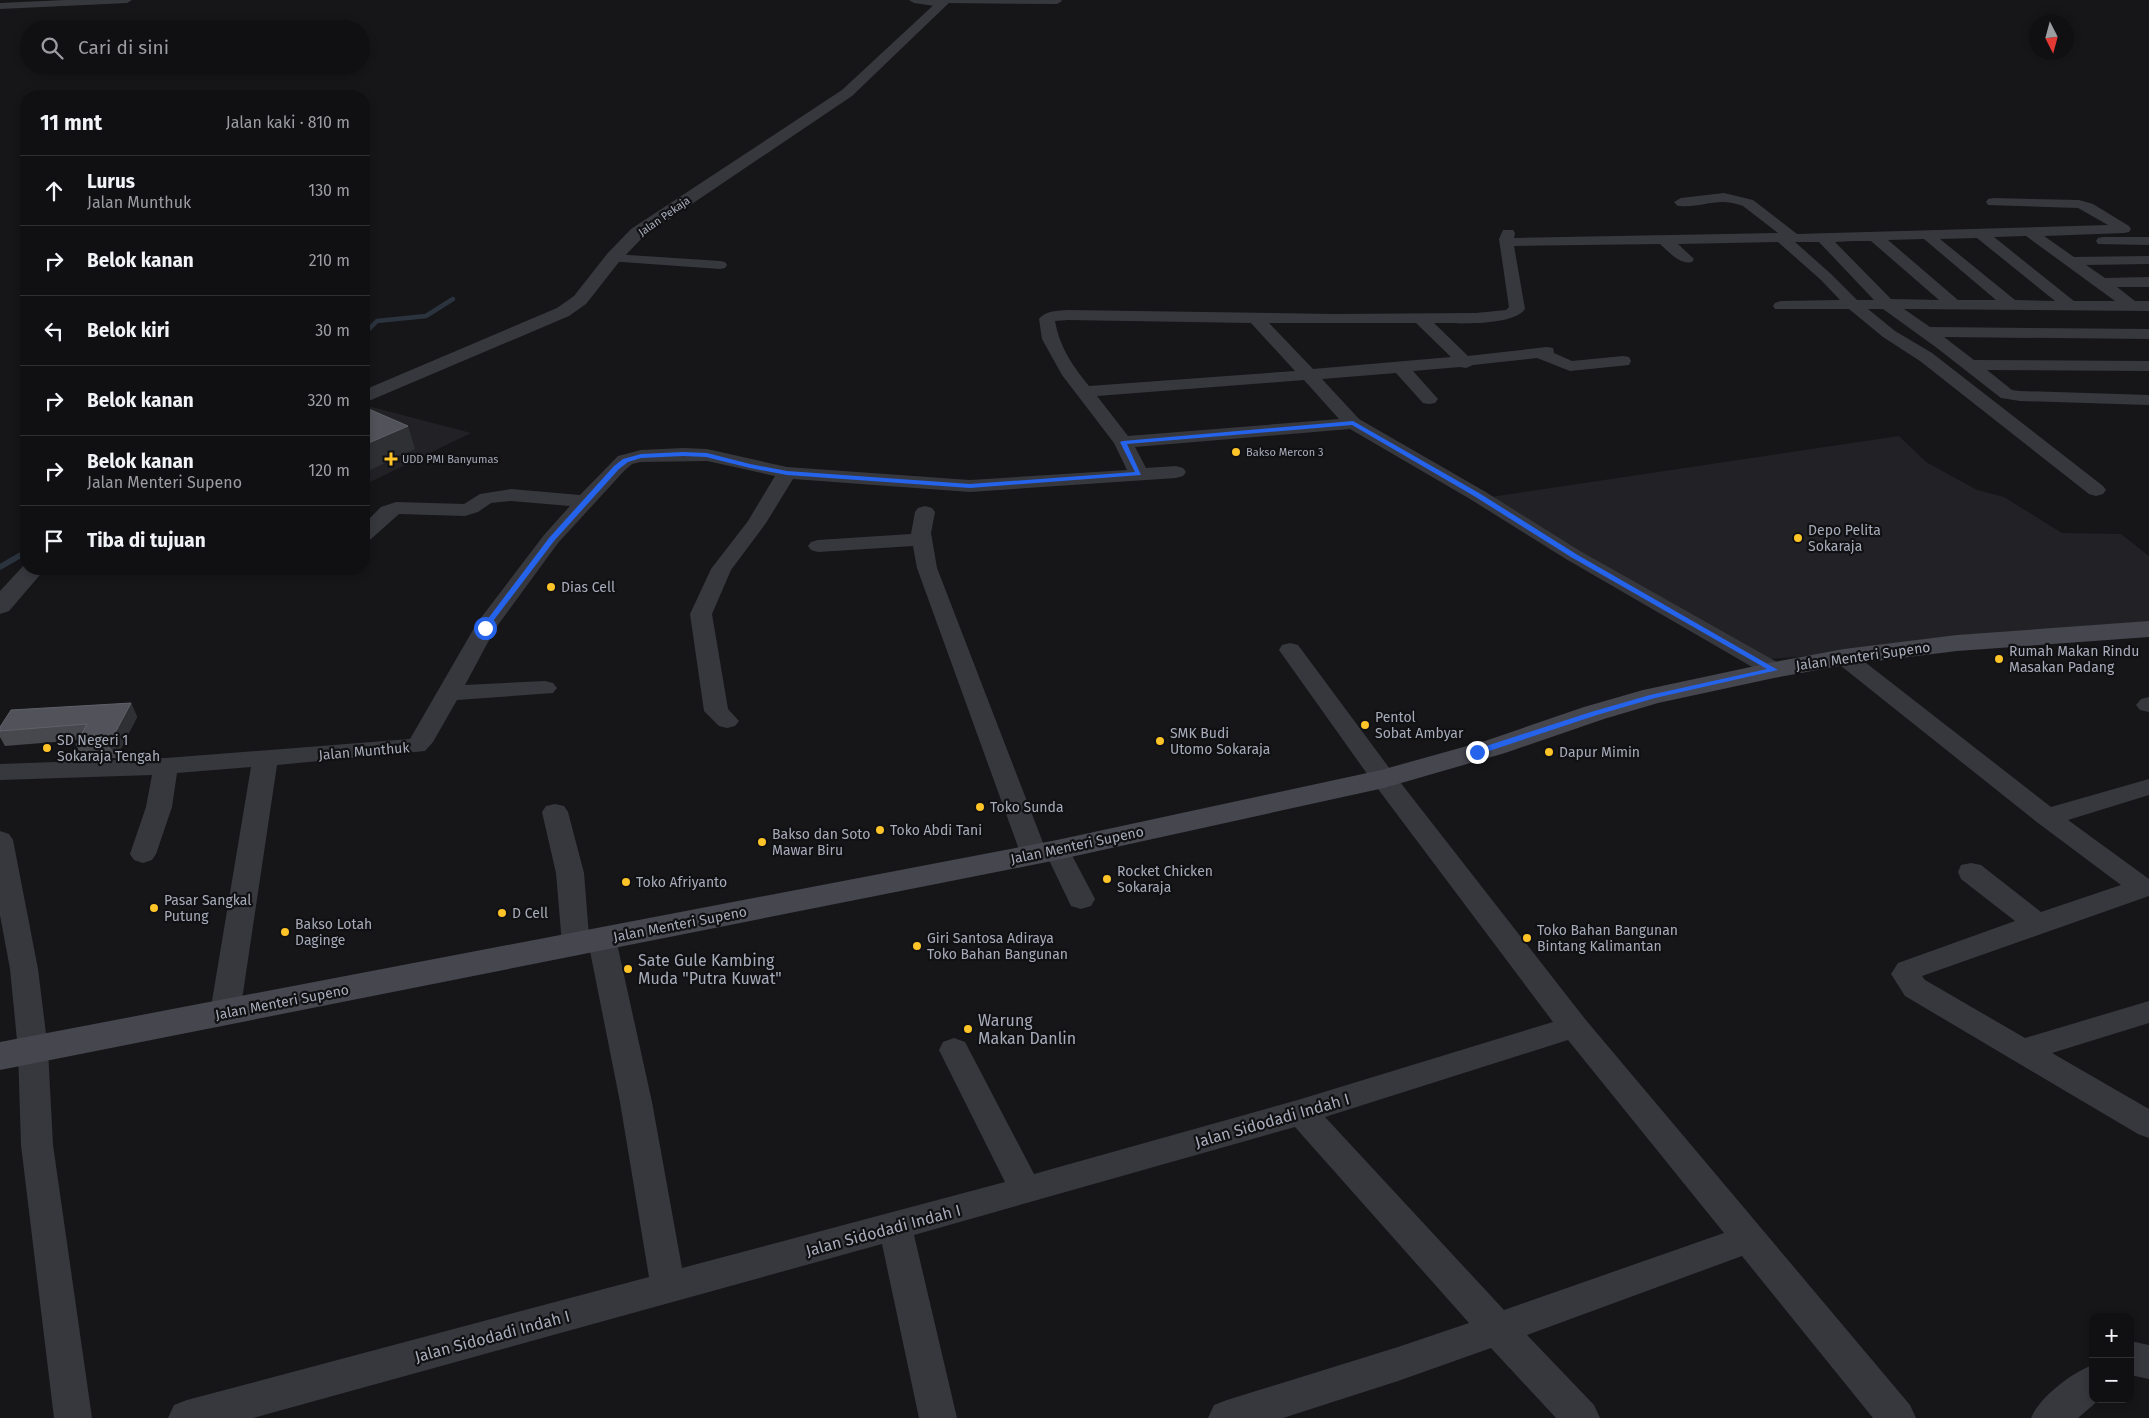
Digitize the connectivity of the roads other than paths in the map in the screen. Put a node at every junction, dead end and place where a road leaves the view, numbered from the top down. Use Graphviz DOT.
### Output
graph roads {
  1 [pos="33,0"];
  2 [pos="127,0"];
  3 [pos="914,0"];
  4 [pos="945,1"];
  5 [pos="1057,1"];
  6 [pos="1006,5"];
  7 [pos="0,6"];
  8 [pos="24,6"];
  9 [pos="1681,202"];
  10 [pos="1993,202"];
  11 [pos="2026,202"];
  12 [pos="1772,221"];
  13 [pos="1754,222"];
  14 [pos="2124,229"];
  15 [pos="1979,232"];
  16 [pos="2063,232"];
  17 [pos="1926,234"];
  18 [pos="1874,236"];
  19 [pos="2035,236"];
  20 [pos="1786,237"];
  21 [pos="1822,238"];
  22 [pos="1664,240"];
  23 [pos="2146,241"];
  24 [pos="613,258"];
  25 [pos="1687,259"];
  26 [pos="2149,260"];
  27 [pos="2071,261"];
  28 [pos="720,265"];
  29 [pos="2149,282"];
  30 [pos="2102,283"];
  31 [pos="1853,304"];
  32 [pos="1887,304"];
  33 [pos="1955,305"];
  34 [pos="2070,305"];
  35 [pos="1781,306"];
  36 [pos="2012,306"];
  37 [pos="2131,306"];
  38 [pos="2149,306"];
  39 [pos="1256,318"];
  40 [pos="1420,318"];
  41 [pos="1926,332"];
  42 [pos="2149,334"];
  43 [pos="1623,361"];
  44 [pos="1466,363"];
  45 [pos="1970,364"];
  46 [pos="2149,366"];
  47 [pos="1401,368"];
  48 [pos="1309,376"];
  49 [pos="1085,392"];
  50 [pos="370,394"];
  51 [pos="1429,399"];
  52 [pos="2149,400"];
  53 [pos="1353,423"];
  54 [pos="1123,442"];
  55 [pos="1176,472"];
  56 [pos="787,473"];
  57 [pos="1139,474"];
  58 [pos="2096,490"];
  59 [pos="586,502"];
  60 [pos="388,511"];
  61 [pos="370,512"];
  62 [pos="925,512"];
  63 [pos="370,529"];
  64 [pos="922,539"];
  65 [pos="818,546"];
  66 [pos="28,575"];
  67 [pos="0,606"];
  68 [pos="2149,629"];
  69 [pos="1290,650"];
  70 [pos="1844,657"];
  71 [pos="1774,670"];
  72 [pos="545,688"];
  73 [pos="447,693"];
  74 [pos="727,721"];
  75 [pos="266,759"];
  76 [pos="166,766"];
  77 [pos="0,772"];
  78 [pos="1384,779"];
  79 [pos="2149,787"];
  80 [pos="555,812"];
  81 [pos="2047,817"];
  82 [pos="0,840"];
  83 [pos="1045,852"];
  84 [pos="143,854"];
  85 [pos="1971,872"];
  86 [pos="2147,889"];
  87 [pos="1081,899"];
  88 [pos="2037,924"];
  89 [pos="589,941"];
  90 [pos="2149,1012"];
  91 [pos="225,1013"];
  92 [pos="1574,1027"];
  93 [pos="33,1050"];
  94 [pos="954,1050"];
  95 [pos="2020,1051"];
  96 [pos="0,1056"];
  97 [pos="1301,1112"];
  98 [pos="2149,1125"];
  99 [pos="1026,1190"];
  100 [pos="895,1226"];
  101 [pos="1748,1239"];
  102 [pos="668,1288"];
  103 [pos="1495,1328"];
  104 [pos="2134,1359"];
  105 [pos="2149,1362"];
  106 [pos="2089,1385"];
  107 [pos="73,1418"];
  108 [pos="188,1418"];
  109 [pos="938,1418"];
  110 [pos="1227,1418"];
  111 [pos="1581,1418"];
  112 [pos="1897,1418"];
  113 [pos="2050,1418"];
  1 -- 8 [label="street"];
  2 -- 8 [label="street"];
  3 -- 4 [label="street"];
  4 -- 6 [label="street"];
  4 -- 24 [label="street, Jalan Pekaja"];
  5 -- 6 [label="street"];
  7 -- 8 [label="street"];
  9 -- 12 [label="street"];
  10 -- 11 [label="street"];
  11 -- 14 [label="street"];
  11 -- 16 [label="street"];
  12 -- 13 [label="street"];
  12 -- 20 [label="street"];
  14 -- 16 [label="street"];
  14 -- 23 [label="street"];
  15 -- 17 [label="street"];
  15 -- 19 [label="street"];
  15 -- 34 [label="street"];
  16 -- 19 [label="street"];
  17 -- 18 [label="street"];
  17 -- 36 [label="street"];
  18 -- 21 [label="street"];
  18 -- 33 [label="street"];
  19 -- 23 [label="street"];
  19 -- 27 [label="street"];
  20 -- 21 [label="street"];
  20 -- 22 [label="street"];
  20 -- 31 [label="street"];
  21 -- 32 [label="street"];
  22 -- 25 [label="street"];
  22 -- 40 [label="street"];
  24 -- 28 [label="street"];
  24 -- 50 [label="street, Jalan Pekaja"];
  26 -- 27 [label="street"];
  27 -- 30 [label="street"];
  29 -- 30 [label="street"];
  30 -- 37 [label="street"];
  31 -- 32 [label="street"];
  31 -- 35 [label="street"];
  31 -- 58 [label="street"];
  32 -- 33 [label="street"];
  32 -- 41 [label="street"];
  33 -- 36 [label="street"];
  34 -- 36 [label="street"];
  34 -- 37 [label="street"];
  37 -- 38 [label="street"];
  39 -- 40 [label="street"];
  39 -- 48 [label="street"];
  39 -- 49 [label="street"];
  40 -- 44 [label="street"];
  41 -- 42 [label="street"];
  41 -- 45 [label="street"];
  43 -- 44 [label="street"];
  44 -- 47 [label="street"];
  45 -- 46 [label="street"];
  45 -- 52 [label="street"];
  47 -- 48 [label="street"];
  47 -- 51 [label="street"];
  48 -- 49 [label="street"];
  48 -- 53 [label="street"];
  49 -- 54 [label="street"];
  53 -- 54 [label="street"];
  53 -- 71 [label="street"];
  54 -- 57 [label="street"];
  55 -- 57 [label="street, Jalan Munthuk"];
  56 -- 57 [label="street, Jalan Munthuk"];
  56 -- 59 [label="street, Jalan Munthuk"];
  56 -- 74 [label="street"];
  59 -- 60 [label="street"];
  59 -- 73 [label="street, Jalan Munthuk"];
  60 -- 61 [label="street"];
  60 -- 63 [label="street"];
  62 -- 64 [label="street"];
  64 -- 65 [label="street"];
  64 -- 83 [label="street"];
  66 -- 67 [label="street"];
  68 -- 70 [label="main road, Jalan Menteri Supeno"];
  69 -- 78 [label="street"];
  70 -- 71 [label="main road, Jalan Menteri Supeno"];
  70 -- 81 [label="street"];
  71 -- 78 [label="main road, Jalan Menteri Supeno"];
  72 -- 73 [label="street"];
  73 -- 75 [label="street, Jalan Munthuk"];
  75 -- 76 [label="street, Jalan Munthuk"];
  75 -- 91 [label="street"];
  76 -- 77 [label="street, Jalan Munthuk"];
  76 -- 84 [label="street"];
  78 -- 83 [label="main road, Jalan Menteri Supeno"];
  78 -- 92 [label="street"];
  79 -- 81 [label="street"];
  80 -- 89 [label="street"];
  81 -- 86 [label="street"];
  82 -- 93 [label="street"];
  83 -- 87 [label="street"];
  83 -- 89 [label="main road, Jalan Menteri Supeno"];
  85 -- 88 [label="street"];
  86 -- 88 [label="street"];
  88 -- 95 [label="street"];
  89 -- 91 [label="main road, Jalan Menteri Supeno"];
  89 -- 102 [label="street"];
  90 -- 95 [label="street"];
  91 -- 93 [label="main road, Jalan Menteri Supeno"];
  92 -- 97 [label="street, Jalan Sidodadi Indah I"];
  92 -- 101 [label="street"];
  93 -- 96 [label="main road, Jalan Menteri Supeno"];
  93 -- 107 [label="street"];
  94 -- 99 [label="street"];
  95 -- 98 [label="street"];
  97 -- 99 [label="street, Jalan Sidodadi Indah I"];
  97 -- 103 [label="street"];
  99 -- 100 [label="street, Jalan Sidodadi Indah I"];
  100 -- 102 [label="street, Jalan Sidodadi Indah I"];
  100 -- 109 [label="street"];
  101 -- 103 [label="street"];
  101 -- 112 [label="street"];
  102 -- 108 [label="street, Jalan Sidodadi Indah I"];
  103 -- 110 [label="street"];
  103 -- 111 [label="street"];
  104 -- 105 [label="street"];
  106 -- 113 [label="street"];
}
